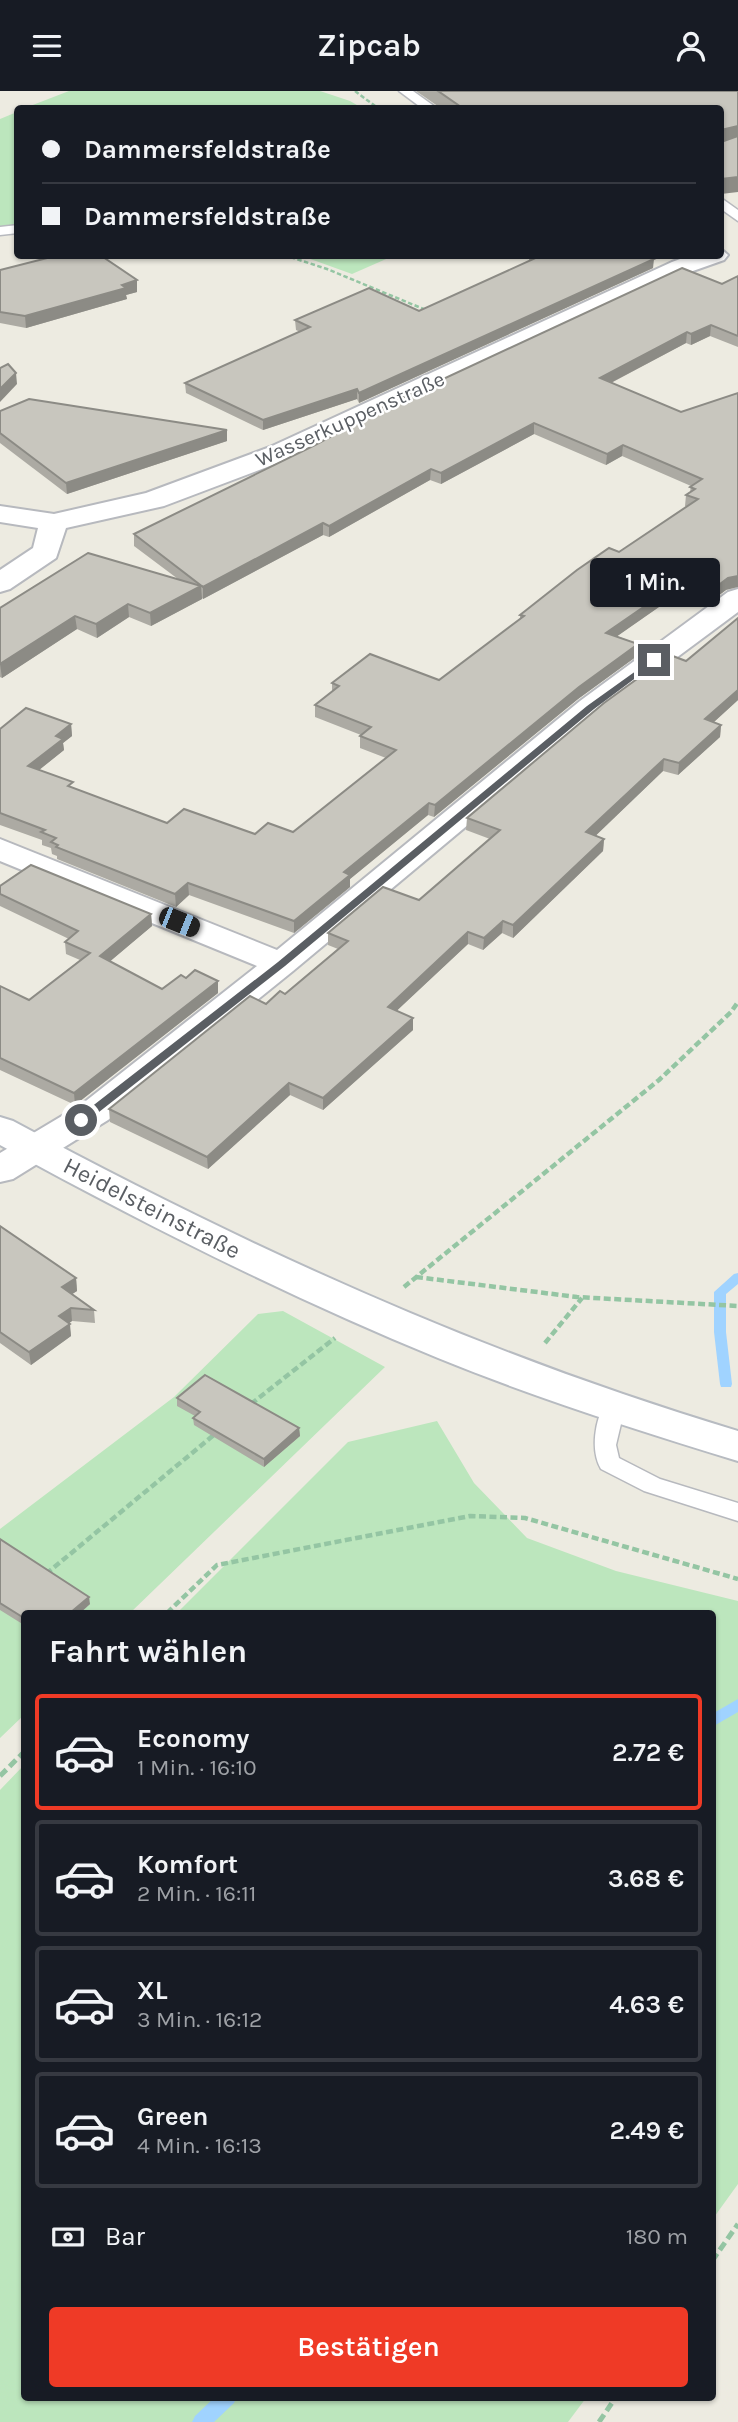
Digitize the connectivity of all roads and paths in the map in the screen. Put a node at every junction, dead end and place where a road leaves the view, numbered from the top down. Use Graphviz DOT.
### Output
graph roads {
  1 [pos="355,91"];
  2 [pos="405,91"];
  3 [pos="374,105"];
  4 [pos="426,105"];
  5 [pos="724,205"];
  6 [pos="738,217"];
  7 [pos="296,259"];
  8 [pos="706,259"];
  9 [pos="437,315"];
  10 [pos="0,514"];
  11 [pos="54,522"];
  12 [pos="0,583"];
  13 [pos="738,598"];
  14 [pos="0,849"];
  15 [pos="281,964"];
  16 [pos="738,1002"];
  17 [pos="0,1129"];
  18 [pos="34,1148"];
  19 [pos="0,1170"];
  20 [pos="582,1298"];
  21 [pos="738,1307"];
  22 [pos="373,1313"];
  23 [pos="542,1346"];
  24 [pos="614,1407"];
  25 [pos="243,1411"];
  26 [pos="222,1428"];
  27 [pos="738,1446"];
  28 [pos="738,1512"];
  29 [pos="42,1577"];
  30 [pos="738,1579"];
  31 [pos="170,1610"];
  32 [pos="21,1755"];
  33 [pos="0,1776"];
  34 [pos="738,2224"];
  35 [pos="716,2255"];
  36 [pos="613,2401"];
  37 [pos="599,2422"];
  1 -- 3 [label="path"];
  2 -- 4 [label="lane"];
  5 -- 6 [label="lane"];
  7 -- 9 [label="path"];
  8 -- 11 [label="street, Wasserkuppenstraße"];
  10 -- 11 [label="street"];
  11 -- 12 [label="street"];
  13 -- 15 [label="street"];
  14 -- 15 [label="street"];
  15 -- 18 [label="street"];
  16 -- 20 [label="path"];
  17 -- 18 [label="street, Heidelsteinstraße"];
  18 -- 19 [label="street"];
  18 -- 22 [label="street, Heidelsteinstraße"];
  20 -- 21 [label="path"];
  20 -- 23 [label="path"];
  22 -- 24 [label="street, Heidelsteinstraße"];
  22 -- 25 [label="path"];
  24 -- 27 [label="street, Heidelsteinstraße"];
  24 -- 28 [label="lane"];
  26 -- 29 [label="path"];
  30 -- 31 [label="path"];
  32 -- 33 [label="path"];
  34 -- 35 [label="path"];
  36 -- 37 [label="path"];
}
